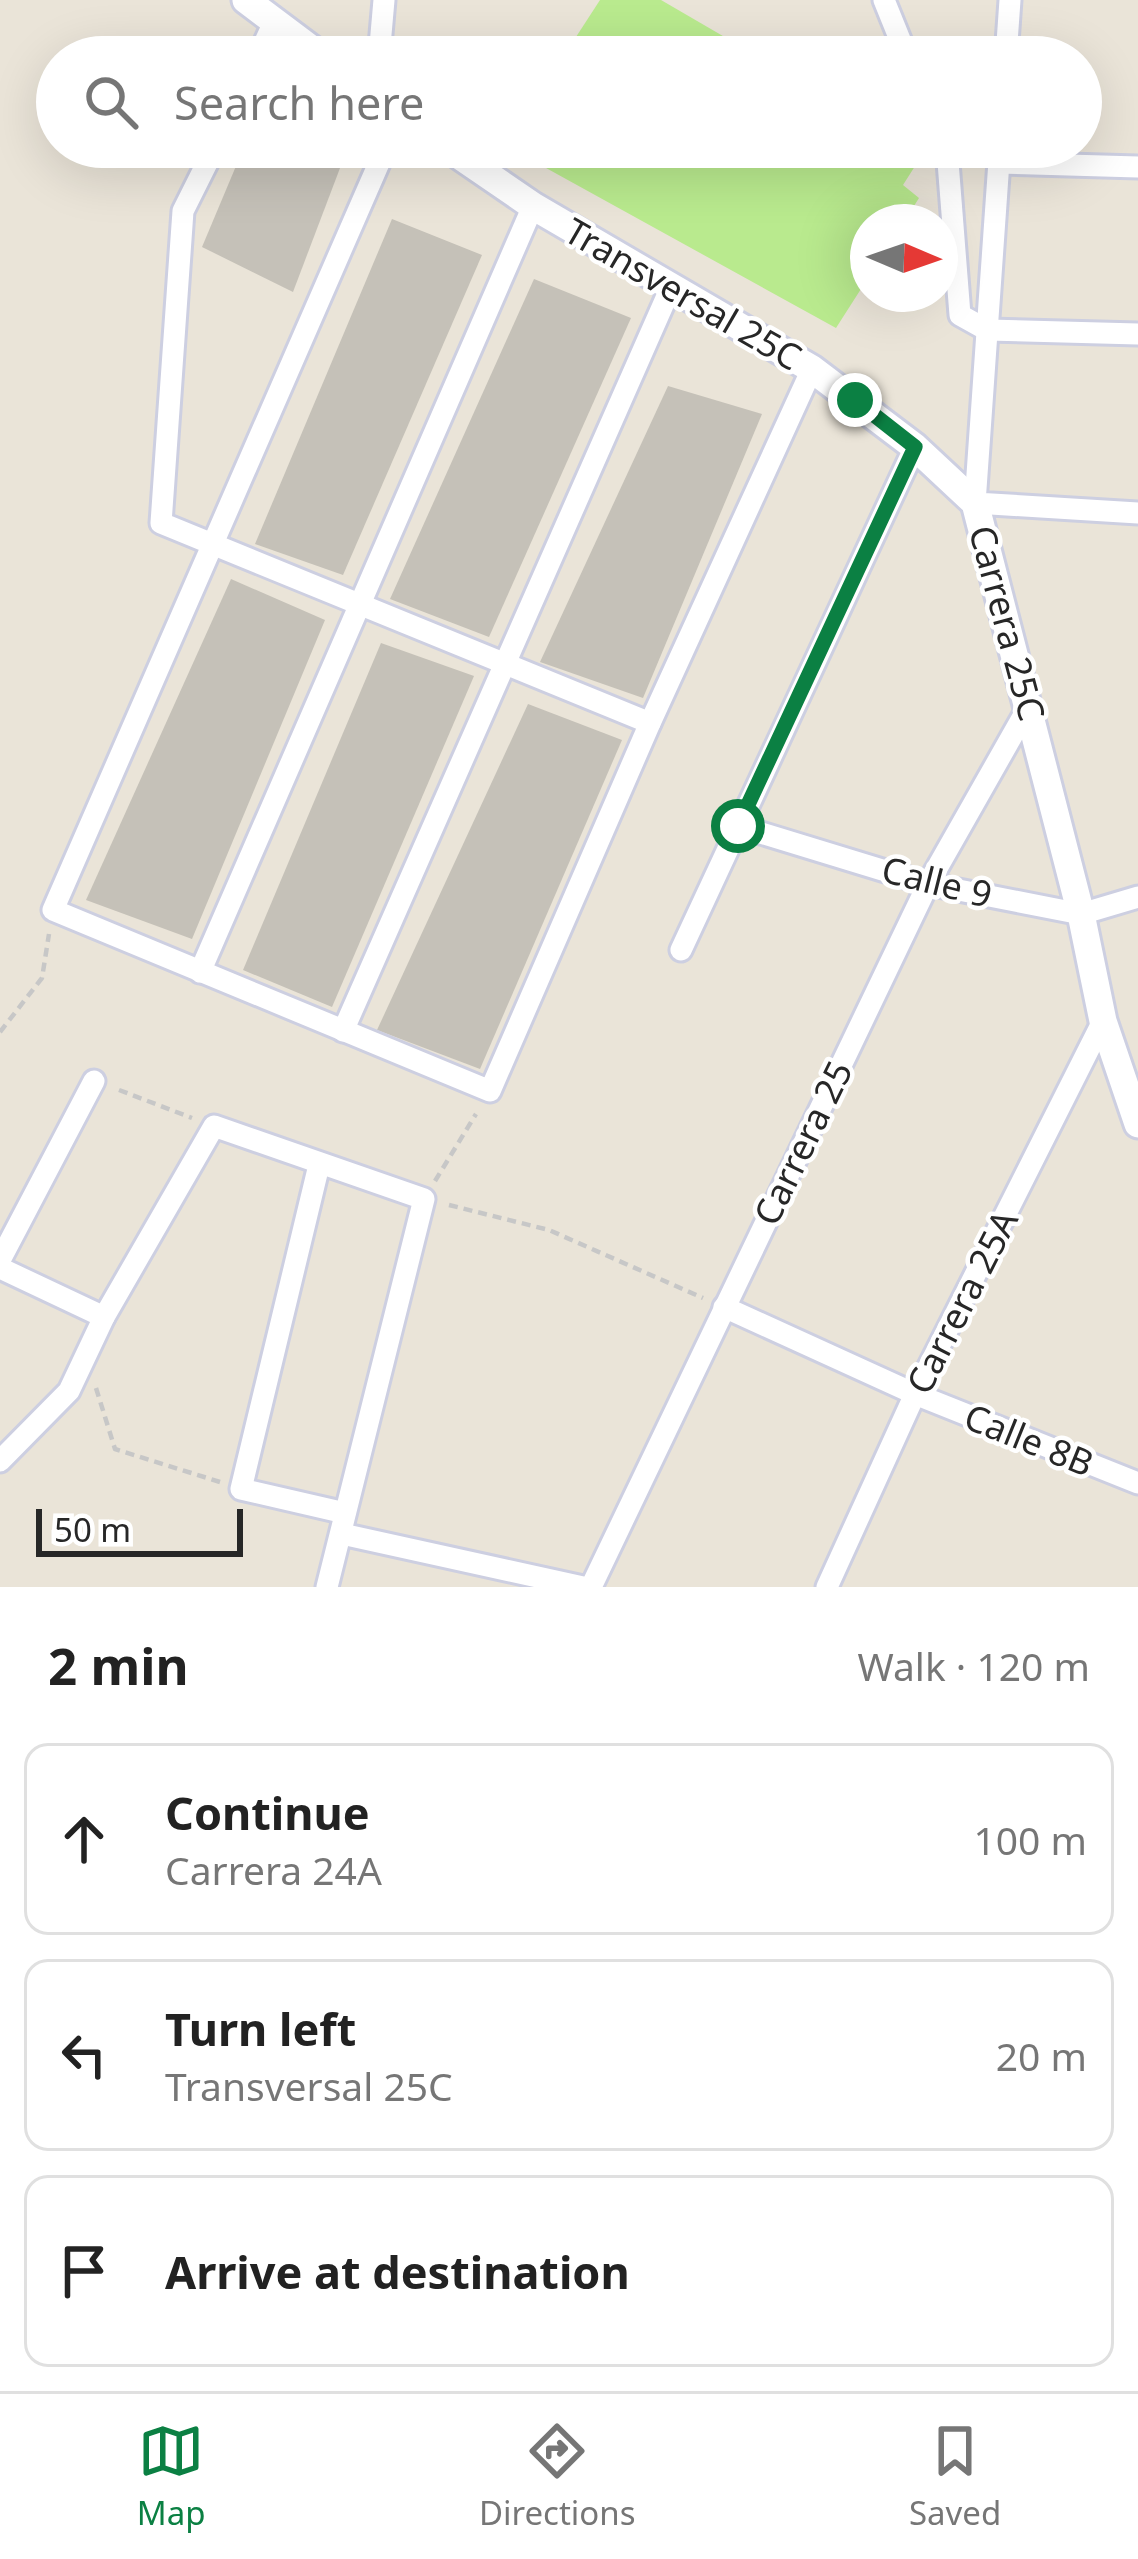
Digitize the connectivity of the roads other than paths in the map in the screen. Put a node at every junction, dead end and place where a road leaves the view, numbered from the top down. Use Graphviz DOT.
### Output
graph roads {
  1 [pos="246,0"];
  2 [pos="384,0"];
  3 [pos="884,0"];
  4 [pos="1010,0"];
  5 [pos="274,22"];
  6 [pos="268,36"];
  7 [pos="293,36"];
  8 [pos="381,36"];
  9 [pos="899,36"];
  10 [pos="1007,36"];
  11 [pos="1102,164"];
  12 [pos="1138,167"];
  13 [pos="204,168"];
  14 [pos="377,168"];
  15 [pos="478,168"];
  16 [pos="948,168"];
  17 [pos="998,168"];
  18 [pos="533,206"];
  19 [pos="671,287"];
  20 [pos="987,330"];
  21 [pos="1138,334"];
  22 [pos="812,369"];
  23 [pos="915,447"];
  24 [pos="975,503"];
  25 [pos="1138,513"];
  26 [pos="213,544"];
  27 [pos="360,604"];
  28 [pos="505,664"];
  29 [pos="1029,706"];
  30 [pos="650,723"];
  31 [pos="738,826"];
  32 [pos="928,884"];
  33 [pos="1138,897"];
  34 [pos="1081,914"];
  35 [pos="681,950"];
  36 [pos="200,971"];
  37 [pos="1103,1021"];
  38 [pos="343,1031"];
  39 [pos="94,1081"];
  40 [pos="1138,1124"];
  41 [pos="319,1166"];
  42 [pos="0,1264"];
  43 [pos="724,1307"];
  44 [pos="104,1317"];
  45 [pos="915,1394"];
  46 [pos="0,1461"];
  47 [pos="1138,1483"];
  48 [pos="343,1524"];
  49 [pos="327,1587"];
  50 [pos="587,1587"];
  51 [pos="827,1587"];
  1 -- 5 [label="street"];
  2 -- 8 [label="street"];
  3 -- 9 [label="street"];
  4 -- 10 [label="street"];
  5 -- 6 [label="street"];
  5 -- 7 [label="street"];
  11 -- 12 [label="street"];
  13 -- 26 [label="street"];
  14 -- 26 [label="street"];
  15 -- 18 [label="street, Transversal 25C"];
  16 -- 20 [label="street"];
  17 -- 20 [label="street, Carrera 25C"];
  18 -- 19 [label="street, Transversal 25C"];
  18 -- 27 [label="street"];
  19 -- 22 [label="street, Transversal 25C"];
  19 -- 28 [label="street"];
  20 -- 21 [label="street"];
  20 -- 24 [label="street, Carrera 25C"];
  22 -- 23 [label="street, Transversal 25C"];
  22 -- 30 [label="street"];
  23 -- 24 [label="street, Transversal 25C"];
  23 -- 31 [label="street"];
  24 -- 25 [label="street"];
  24 -- 29 [label="street, Carrera 25C"];
  26 -- 27 [label="street"];
  26 -- 36 [label="street"];
  27 -- 28 [label="street"];
  27 -- 36 [label="street"];
  28 -- 30 [label="street"];
  28 -- 38 [label="street"];
  29 -- 32 [label="street, Carrera 25"];
  29 -- 34 [label="street, Carrera 25C"];
  30 -- 38 [label="street"];
  31 -- 32 [label="street, Calle 9"];
  31 -- 35 [label="street"];
  32 -- 34 [label="street, Calle 9"];
  32 -- 43 [label="street, Carrera 25"];
  33 -- 34 [label="street, Calle 9"];
  34 -- 37 [label="street, Carrera 25C"];
  36 -- 38 [label="street"];
  37 -- 40 [label="street, Carrera 25C"];
  37 -- 45 [label="street, Carrera 25A"];
  39 -- 42 [label="street"];
  41 -- 44 [label="street"];
  41 -- 48 [label="street"];
  41 -- 48 [label="street"];
  42 -- 44 [label="street"];
  43 -- 45 [label="street, Calle 8B"];
  43 -- 50 [label="street, Carrera 25"];
  44 -- 46 [label="street"];
  45 -- 47 [label="street, Calle 8B"];
  45 -- 51 [label="street, Carrera 25A"];
  48 -- 49 [label="street"];
  48 -- 50 [label="street"];
}
